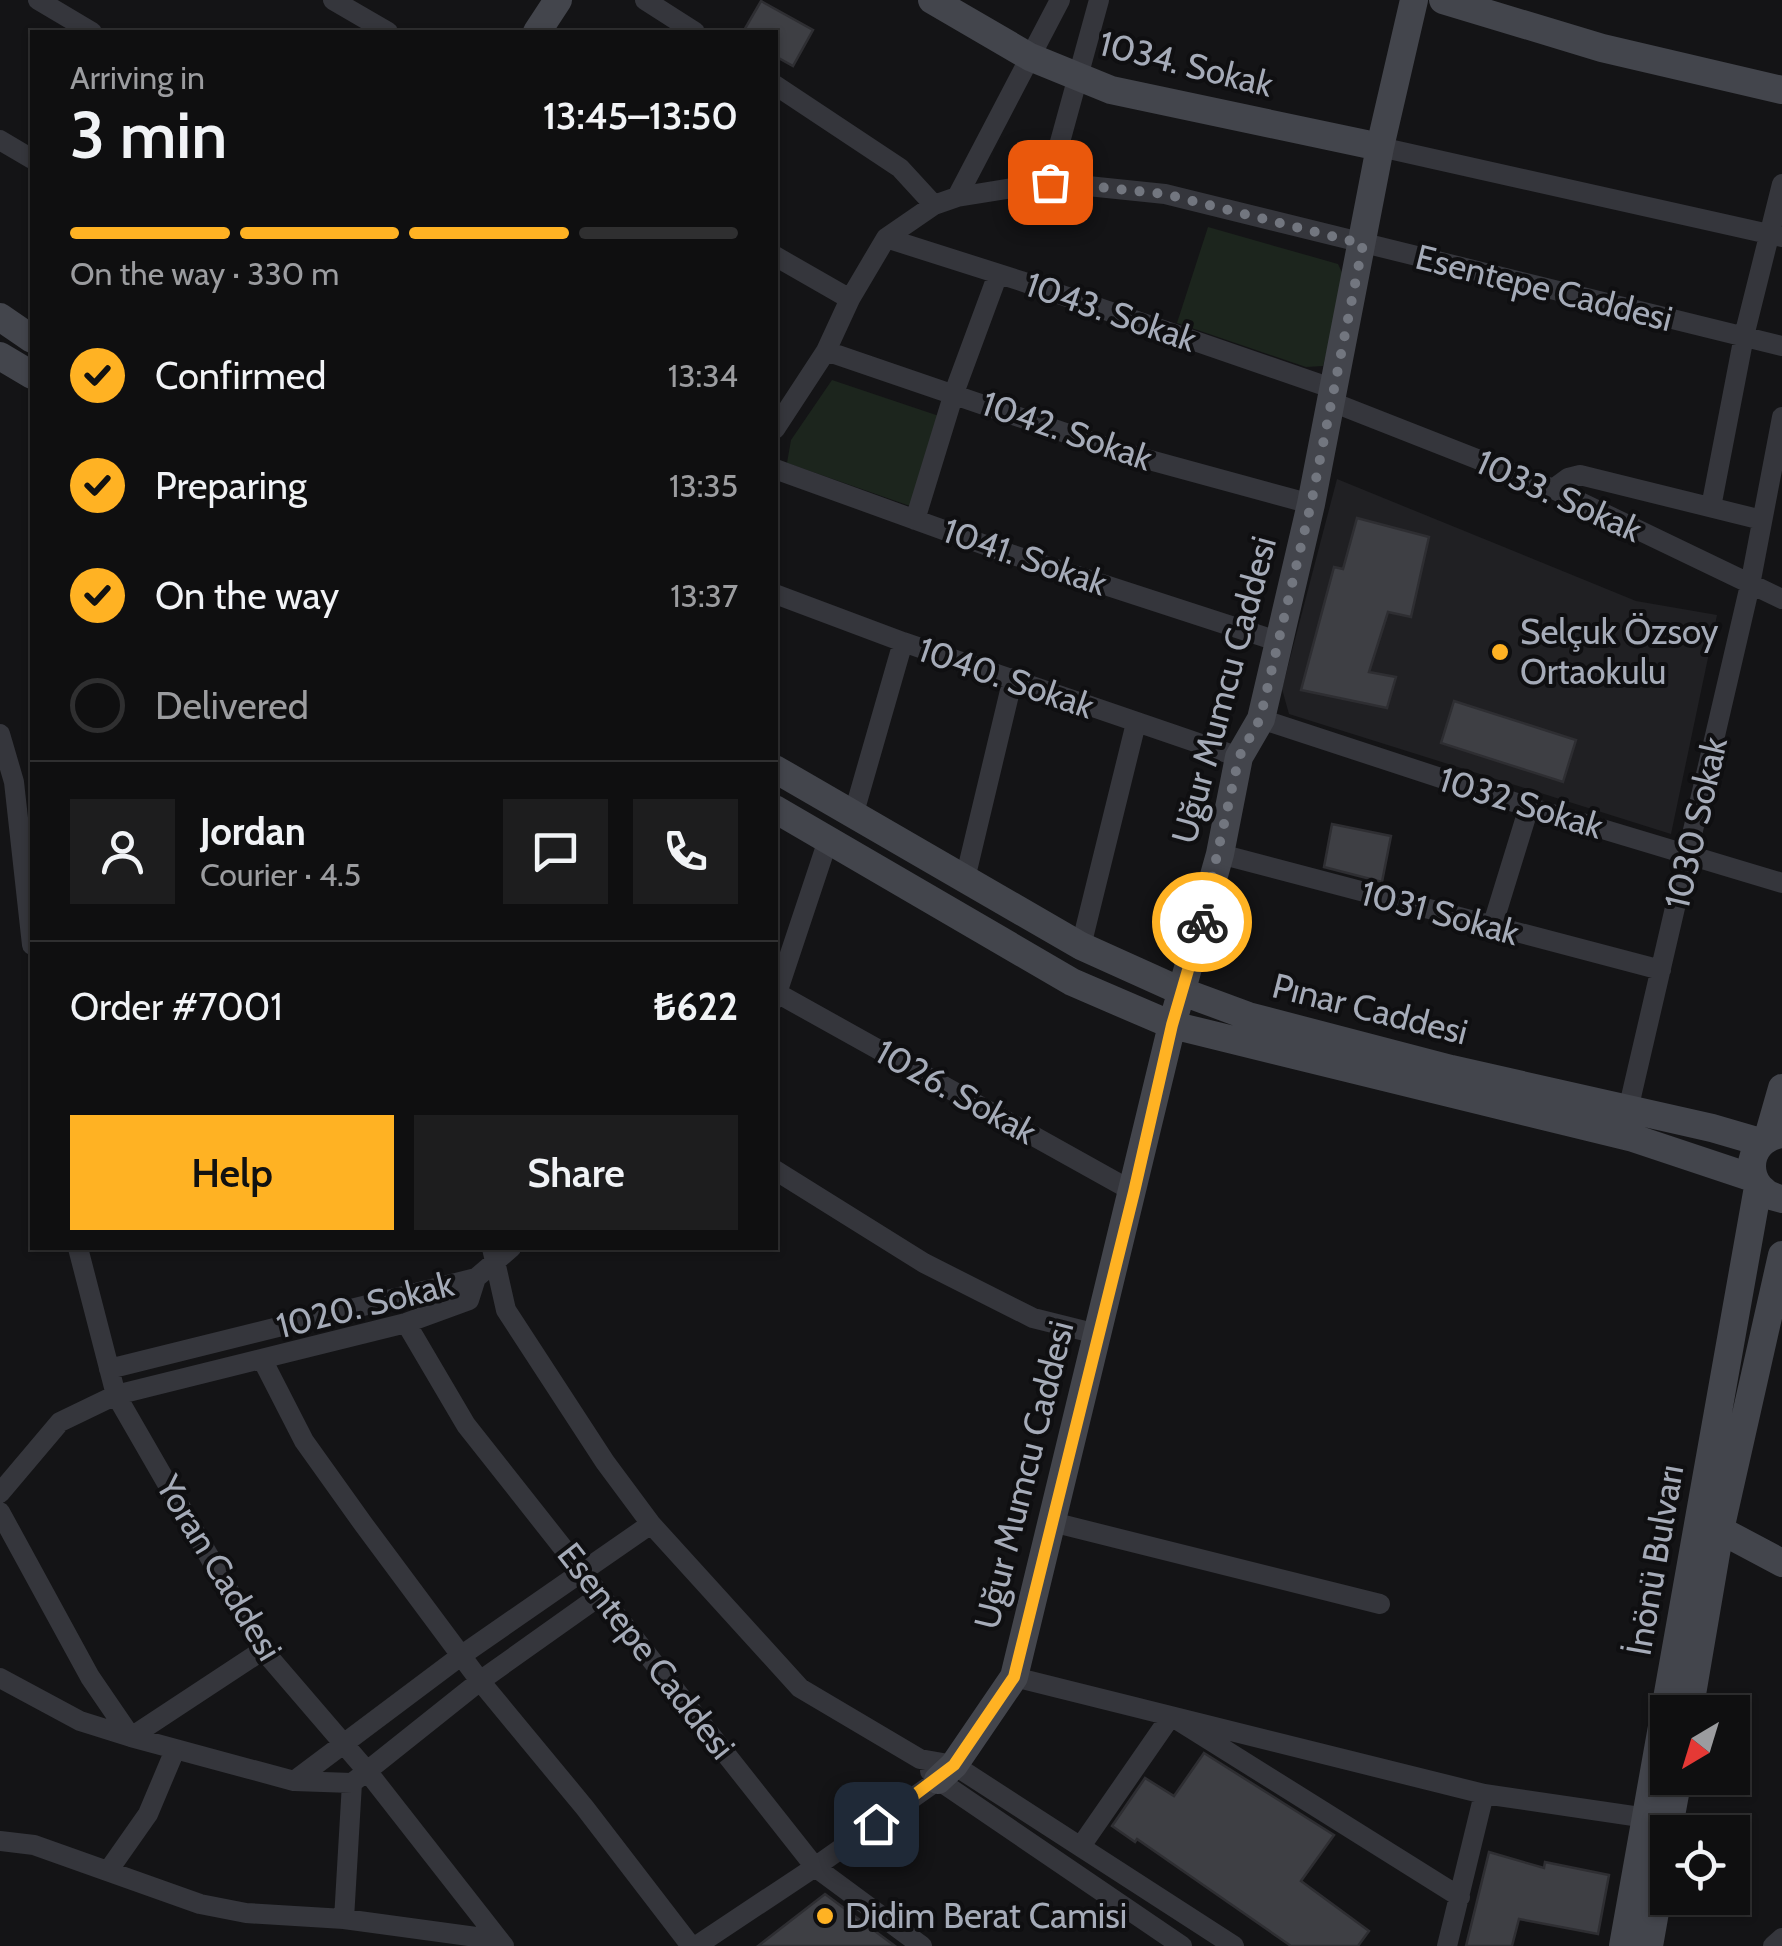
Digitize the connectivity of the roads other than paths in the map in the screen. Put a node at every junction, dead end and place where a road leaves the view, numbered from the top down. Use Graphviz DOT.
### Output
graph roads {
  1 [pos="38,0"];
  2 [pos="333,0"];
  3 [pos="558,0"];
  4 [pos="645,0"];
  5 [pos="932,0"];
  6 [pos="1060,0"];
  7 [pos="1099,0"];
  8 [pos="1414,0"];
  9 [pos="1444,0"];
  10 [pos="89,30"];
  11 [pos="385,30"];
  12 [pos="538,30"];
  13 [pos="691,30"];
  14 [pos="1030,57"];
  15 [pos="1077,77"];
  16 [pos="778,88"];
  17 [pos="1782,90"];
  18 [pos="0,140"];
  19 [pos="1380,146"];
  20 [pos="30,158"];
  21 [pos="1050,182"];
  22 [pos="1782,184"];
  23 [pos="957,197"];
  24 [pos="934,205"];
  25 [pos="1776,236"];
  26 [pos="886,238"];
  27 [pos="1363,244"];
  28 [pos="778,258"];
  29 [pos="998,274"];
  30 [pos="850,299"];
  31 [pos="0,317"];
  32 [pos="1744,336"];
  33 [pos="30,338"];
  34 [pos="1782,346"];
  35 [pos="826,351"];
  36 [pos="0,356"];
  37 [pos="30,374"];
  38 [pos="954,393"];
  39 [pos="1333,395"];
  40 [pos="1782,417"];
  41 [pos="778,423"];
  42 [pos="778,469"];
  43 [pos="1553,489"];
  44 [pos="1311,504"];
  45 [pos="1710,508"];
  46 [pos="916,520"];
  47 [pos="1762,520"];
  48 [pos="1750,585"];
  49 [pos="778,595"];
  50 [pos="1782,599"];
  51 [pos="1277,641"];
  52 [pos="902,642"];
  53 [pos="1014,678"];
  54 [pos="1260,719"];
  55 [pos="1136,723"];
  56 [pos="0,734"];
  57 [pos="1239,757"];
  58 [pos="778,771"];
  59 [pos="23,780"];
  60 [pos="1529,807"];
  61 [pos="778,811"];
  62 [pos="853,816"];
  63 [pos="828,840"];
  64 [pos="1220,854"];
  65 [pos="1690,854"];
  66 [pos="965,879"];
  67 [pos="1782,883"];
  68 [pos="30,900"];
  69 [pos="1492,927"];
  70 [pos="1081,946"];
  71 [pos="1660,970"];
  72 [pos="778,990"];
  73 [pos="1183,992"];
  74 [pos="778,997"];
  75 [pos="1172,1025"];
  76 [pos="1782,1088"];
  77 [pos="1628,1110"];
  78 [pos="1770,1138"];
  79 [pos="778,1172"];
  80 [pos="1764,1188"];
  81 [pos="1134,1192"];
  82 [pos="79,1250"];
  83 [pos="500,1252"];
  84 [pos="1782,1255"];
  85 [pos="476,1278"];
  86 [pos="1778,1287"];
  87 [pos="406,1323"];
  88 [pos="1097,1334"];
  89 [pos="262,1358"];
  90 [pos="109,1369"];
  91 [pos="116,1395"];
  92 [pos="0,1493"];
  93 [pos="0,1512"];
  94 [pos="1052,1522"];
  95 [pos="651,1524"];
  96 [pos="1720,1530"];
  97 [pos="1782,1564"];
  98 [pos="583,1571"];
  99 [pos="601,1595"];
  100 [pos="1380,1604"];
  101 [pos="263,1650"];
  102 [pos="462,1655"];
  103 [pos="1014,1677"];
  104 [pos="0,1678"];
  105 [pos="480,1681"];
  106 [pos="1692,1695"];
  107 [pos="1172,1716"];
  108 [pos="131,1737"];
  109 [pos="345,1745"];
  110 [pos="174,1750"];
  111 [pos="937,1768"];
  112 [pos="360,1777"];
  113 [pos="294,1781"];
  114 [pos="1484,1794"];
  115 [pos="1663,1815"];
  116 [pos="1650,1828"];
  117 [pos="0,1841"];
  118 [pos="1082,1846"];
  119 [pos="1650,1864"];
  120 [pos="815,1867"];
  121 [pos="108,1872"];
  122 [pos="1460,1897"];
  123 [pos="1652,1915"];
  124 [pos="344,1919"];
  125 [pos="1782,1938"];
  126 [pos="501,1943"];
  127 [pos="693,1946"];
  128 [pos="922,1946"];
  129 [pos="1182,1946"];
  130 [pos="1234,1946"];
  131 [pos="1447,1946"];
  132 [pos="1623,1946"];
  133 [pos="1649,1946"];
  134 [pos="1772,1946"];
  1 -- 10 [label="street"];
  2 -- 11 [label="street"];
  3 -- 12 [label="main road"];
  4 -- 13 [label="street"];
  5 -- 14 [label="main road, 1034. Sokak"];
  6 -- 14 [label="street"];
  7 -- 15 [label="street"];
  8 -- 19 [label="main road, Uğur Mumcu Caddesi"];
  9 -- 17 [label="main road"];
  14 -- 15 [label="main road, 1034. Sokak"];
  14 -- 23 [label="street"];
  15 -- 19 [label="main road, 1034. Sokak"];
  15 -- 21 [label="street"];
  16 -- 24 [label="street"];
  18 -- 20 [label="street"];
  19 -- 25 [label="street"];
  19 -- 27 [label="main road, Uğur Mumcu Caddesi"];
  21 -- 23 [label="street, Esentepe Caddesi"];
  21 -- 27 [label="street, Esentepe Caddesi"];
  22 -- 25 [label="street"];
  23 -- 24 [label="street, Esentepe Caddesi"];
  24 -- 26 [label="street, Esentepe Caddesi"];
  25 -- 32 [label="street"];
  26 -- 29 [label="street, 1043. Sokak"];
  26 -- 30 [label="street, Esentepe Caddesi"];
  27 -- 32 [label="street, Esentepe Caddesi"];
  27 -- 39 [label="main road, Uğur Mumcu Caddesi"];
  28 -- 30 [label="street"];
  29 -- 38 [label="street"];
  29 -- 39 [label="street, 1043. Sokak"];
  30 -- 35 [label="street, Esentepe Caddesi"];
  31 -- 33 [label="main road"];
  32 -- 34 [label="street, Esentepe Caddesi"];
  32 -- 45 [label="street"];
  35 -- 38 [label="street, 1042. Sokak"];
  35 -- 41 [label="street, Esentepe Caddesi"];
  36 -- 37 [label="main road"];
  38 -- 44 [label="street, 1042. Sokak"];
  38 -- 46 [label="street"];
  39 -- 43 [label="street, 1033. Sokak"];
  39 -- 44 [label="main road, Uğur Mumcu Caddesi"];
  40 -- 47 [label="street, 1030 Sokak"];
  42 -- 46 [label="street, 1041. Sokak"];
  43 -- 45 [label="street"];
  43 -- 48 [label="street, 1033. Sokak"];
  44 -- 51 [label="main road, Uğur Mumcu Caddesi"];
  45 -- 47 [label="street"];
  46 -- 51 [label="street, 1041. Sokak"];
  47 -- 48 [label="street, 1030 Sokak"];
  48 -- 50 [label="street, 1033. Sokak"];
  48 -- 65 [label="street, 1030 Sokak"];
  49 -- 52 [label="street, 1040. Sokak"];
  51 -- 54 [label="main road, Uğur Mumcu Caddesi"];
  52 -- 53 [label="street, 1040. Sokak"];
  52 -- 62 [label="street"];
  53 -- 55 [label="street, 1040. Sokak"];
  53 -- 66 [label="street"];
  54 -- 57 [label="main road, Uğur Mumcu Caddesi"];
  54 -- 60 [label="street, 1032 Sokak"];
  55 -- 57 [label="street, 1040. Sokak"];
  55 -- 70 [label="street"];
  56 -- 59 [label="street"];
  57 -- 64 [label="main road, Uğur Mumcu Caddesi"];
  58 -- 62 [label="main road, Pınar Caddesi"];
  59 -- 68 [label="street"];
  60 -- 65 [label="street, 1032 Sokak"];
  60 -- 69 [label="street"];
  61 -- 63 [label="main road, Pınar Caddesi"];
  62 -- 66 [label="main road, Pınar Caddesi"];
  63 -- 72 [label="street"];
  63 -- 75 [label="main road, Pınar Caddesi"];
  64 -- 69 [label="street, 1031 Sokak"];
  64 -- 73 [label="main road, Uğur Mumcu Caddesi"];
  65 -- 67 [label="street, 1032 Sokak"];
  65 -- 71 [label="street, 1030 Sokak"];
  66 -- 70 [label="main road, Pınar Caddesi"];
  69 -- 71 [label="street, 1031 Sokak"];
  70 -- 73 [label="main road, Pınar Caddesi"];
  71 -- 77 [label="street, 1030 Sokak"];
  73 -- 75 [label="main road, Uğur Mumcu Caddesi"];
  73 -- 77 [label="main road, Pınar Caddesi"];
  74 -- 81 [label="street, 1026. Sokak"];
  75 -- 80 [label="main road, Pınar Caddesi"];
  75 -- 81 [label="main road, Uğur Mumcu Caddesi"];
  76 -- 78 [label="main road"];
  77 -- 78 [label="main road, Pınar Caddesi"];
  78 -- 80 [label="main road, İnönü Bulvarı"];
  79 -- 88 [label="street"];
  80 -- 115 [label="main road, İnönü Bulvarı"];
  81 -- 88 [label="main road, Uğur Mumcu Caddesi"];
  82 -- 90 [label="street, Yoran Caddesi"];
  83 -- 85 [label="street"];
  83 -- 95 [label="street"];
  84 -- 86 [label="main road, İnönü Bulvarı"];
  85 -- 87 [label="street, 1020. Sokak"];
  85 -- 90 [label="street, 1020. Sokak"];
  86 -- 96 [label="main road, İnönü Bulvarı"];
  87 -- 89 [label="street, 1020. Sokak"];
  87 -- 98 [label="street, Esentepe Caddesi"];
  88 -- 94 [label="main road, Uğur Mumcu Caddesi"];
  89 -- 91 [label="street, 1020. Sokak"];
  89 -- 102 [label="street"];
  90 -- 91 [label="street, Yoran Caddesi"];
  91 -- 92 [label="street, 1020. Sokak"];
  91 -- 101 [label="street, Yoran Caddesi"];
  93 -- 108 [label="street"];
  94 -- 100 [label="street"];
  94 -- 103 [label="main road, Uğur Mumcu Caddesi"];
  95 -- 98 [label="street"];
  95 -- 111 [label="street"];
  96 -- 97 [label="main road"];
  96 -- 106 [label="main road, İnönü Bulvarı"];
  98 -- 99 [label="street, Esentepe Caddesi"];
  98 -- 102 [label="street"];
  99 -- 105 [label="street"];
  99 -- 120 [label="street, Esentepe Caddesi"];
  101 -- 108 [label="street"];
  101 -- 109 [label="street, Yoran Caddesi"];
  102 -- 105 [label="street"];
  102 -- 109 [label="street"];
  103 -- 107 [label="street"];
  103 -- 111 [label="main road, Uğur Mumcu Caddesi"];
  104 -- 108 [label="street"];
  105 -- 112 [label="street"];
  105 -- 127 [label="street"];
  107 -- 114 [label="street"];
  107 -- 118 [label="street"];
  107 -- 122 [label="street"];
  108 -- 110 [label="street"];
  109 -- 112 [label="street, Yoran Caddesi"];
  109 -- 113 [label="street"];
  110 -- 113 [label="street"];
  110 -- 121 [label="street"];
  111 -- 118 [label="street"];
  111 -- 120 [label="street"];
  111 -- 129 [label="street"];
  112 -- 113 [label="street"];
  112 -- 124 [label="street"];
  112 -- 126 [label="street, Yoran Caddesi"];
  114 -- 116 [label="street"];
  114 -- 122 [label="street"];
  117 -- 121 [label="street"];
  118 -- 130 [label="street"];
  119 -- 132 [label="main road, İnönü Bulvarı"];
  120 -- 127 [label="street"];
  120 -- 128 [label="street, Esentepe Caddesi"];
  121 -- 124 [label="street"];
  122 -- 131 [label="street"];
  123 -- 133 [label="main road, İnönü Bulvarı"];
  124 -- 126 [label="street"];
  125 -- 134 [label="street"];
}
